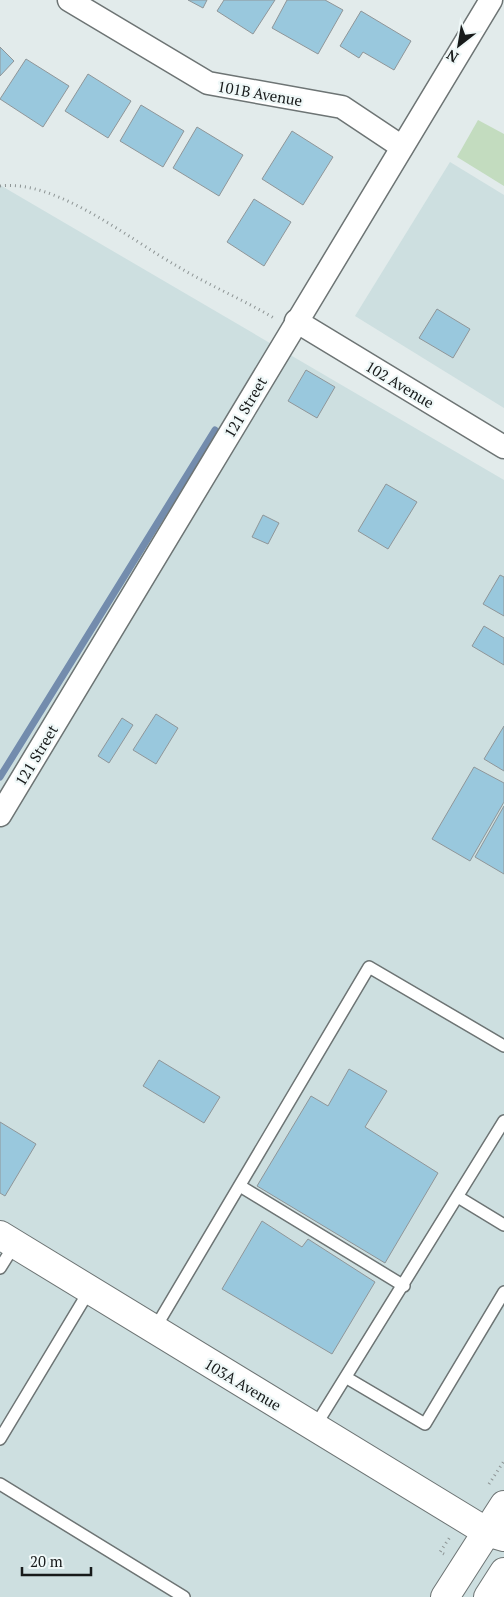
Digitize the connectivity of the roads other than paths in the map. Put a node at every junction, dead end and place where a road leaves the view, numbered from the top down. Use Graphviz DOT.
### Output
graph roads {
  1 [pos="69,0"];
  2 [pos="491,0"];
  3 [pos="402,147"];
  4 [pos="296,321"];
  5 [pos="504,447"];
  6 [pos="0,815"];
  7 [pos="504,1046"];
  8 [pos="504,1121"];
  9 [pos="240,1186"];
  10 [pos="458,1197"];
  11 [pos="504,1225"];
  12 [pos="8,1240"];
  13 [pos="0,1268"];
  14 [pos="404,1286"];
  15 [pos="89,1291"];
  16 [pos="504,1292"];
  17 [pos="154,1330"];
  18 [pos="346,1378"];
  19 [pos="314,1428"];
  20 [pos="0,1439"];
  21 [pos="0,1484"];
  22 [pos="494,1497"];
  23 [pos="495,1534"];
  24 [pos="504,1558"];
  25 [pos="504,1572"];
  26 [pos="184,1597"];
  27 [pos="445,1597"];
  28 [pos="488,1597"];
  1 -- 3 [label="street, 101B Avenue"];
  2 -- 3 [label="street, 121 Street"];
  3 -- 4 [label="street, 121 Street"];
  4 -- 5 [label="street, 102 Avenue"];
  4 -- 6 [label="street, 121 Street"];
  7 -- 9 [label="lane"];
  8 -- 10 [label="lane"];
  9 -- 14 [label="lane"];
  9 -- 17 [label="lane"];
  10 -- 11 [label="lane"];
  10 -- 14 [label="lane"];
  12 -- 13 [label="lane"];
  12 -- 15 [label="street, 103A Avenue"];
  14 -- 18 [label="lane"];
  15 -- 17 [label="street, 103A Avenue"];
  15 -- 20 [label="lane"];
  16 -- 18 [label="lane"];
  17 -- 19 [label="street, 103A Avenue"];
  18 -- 19 [label="lane"];
  19 -- 23 [label="street, 103A Avenue"];
  21 -- 26 [label="lane"];
  22 -- 23 [label="street"];
  23 -- 24 [label="street, 103A Avenue"];
  23 -- 27 [label="street"];
  25 -- 28 [label="street"];
}
